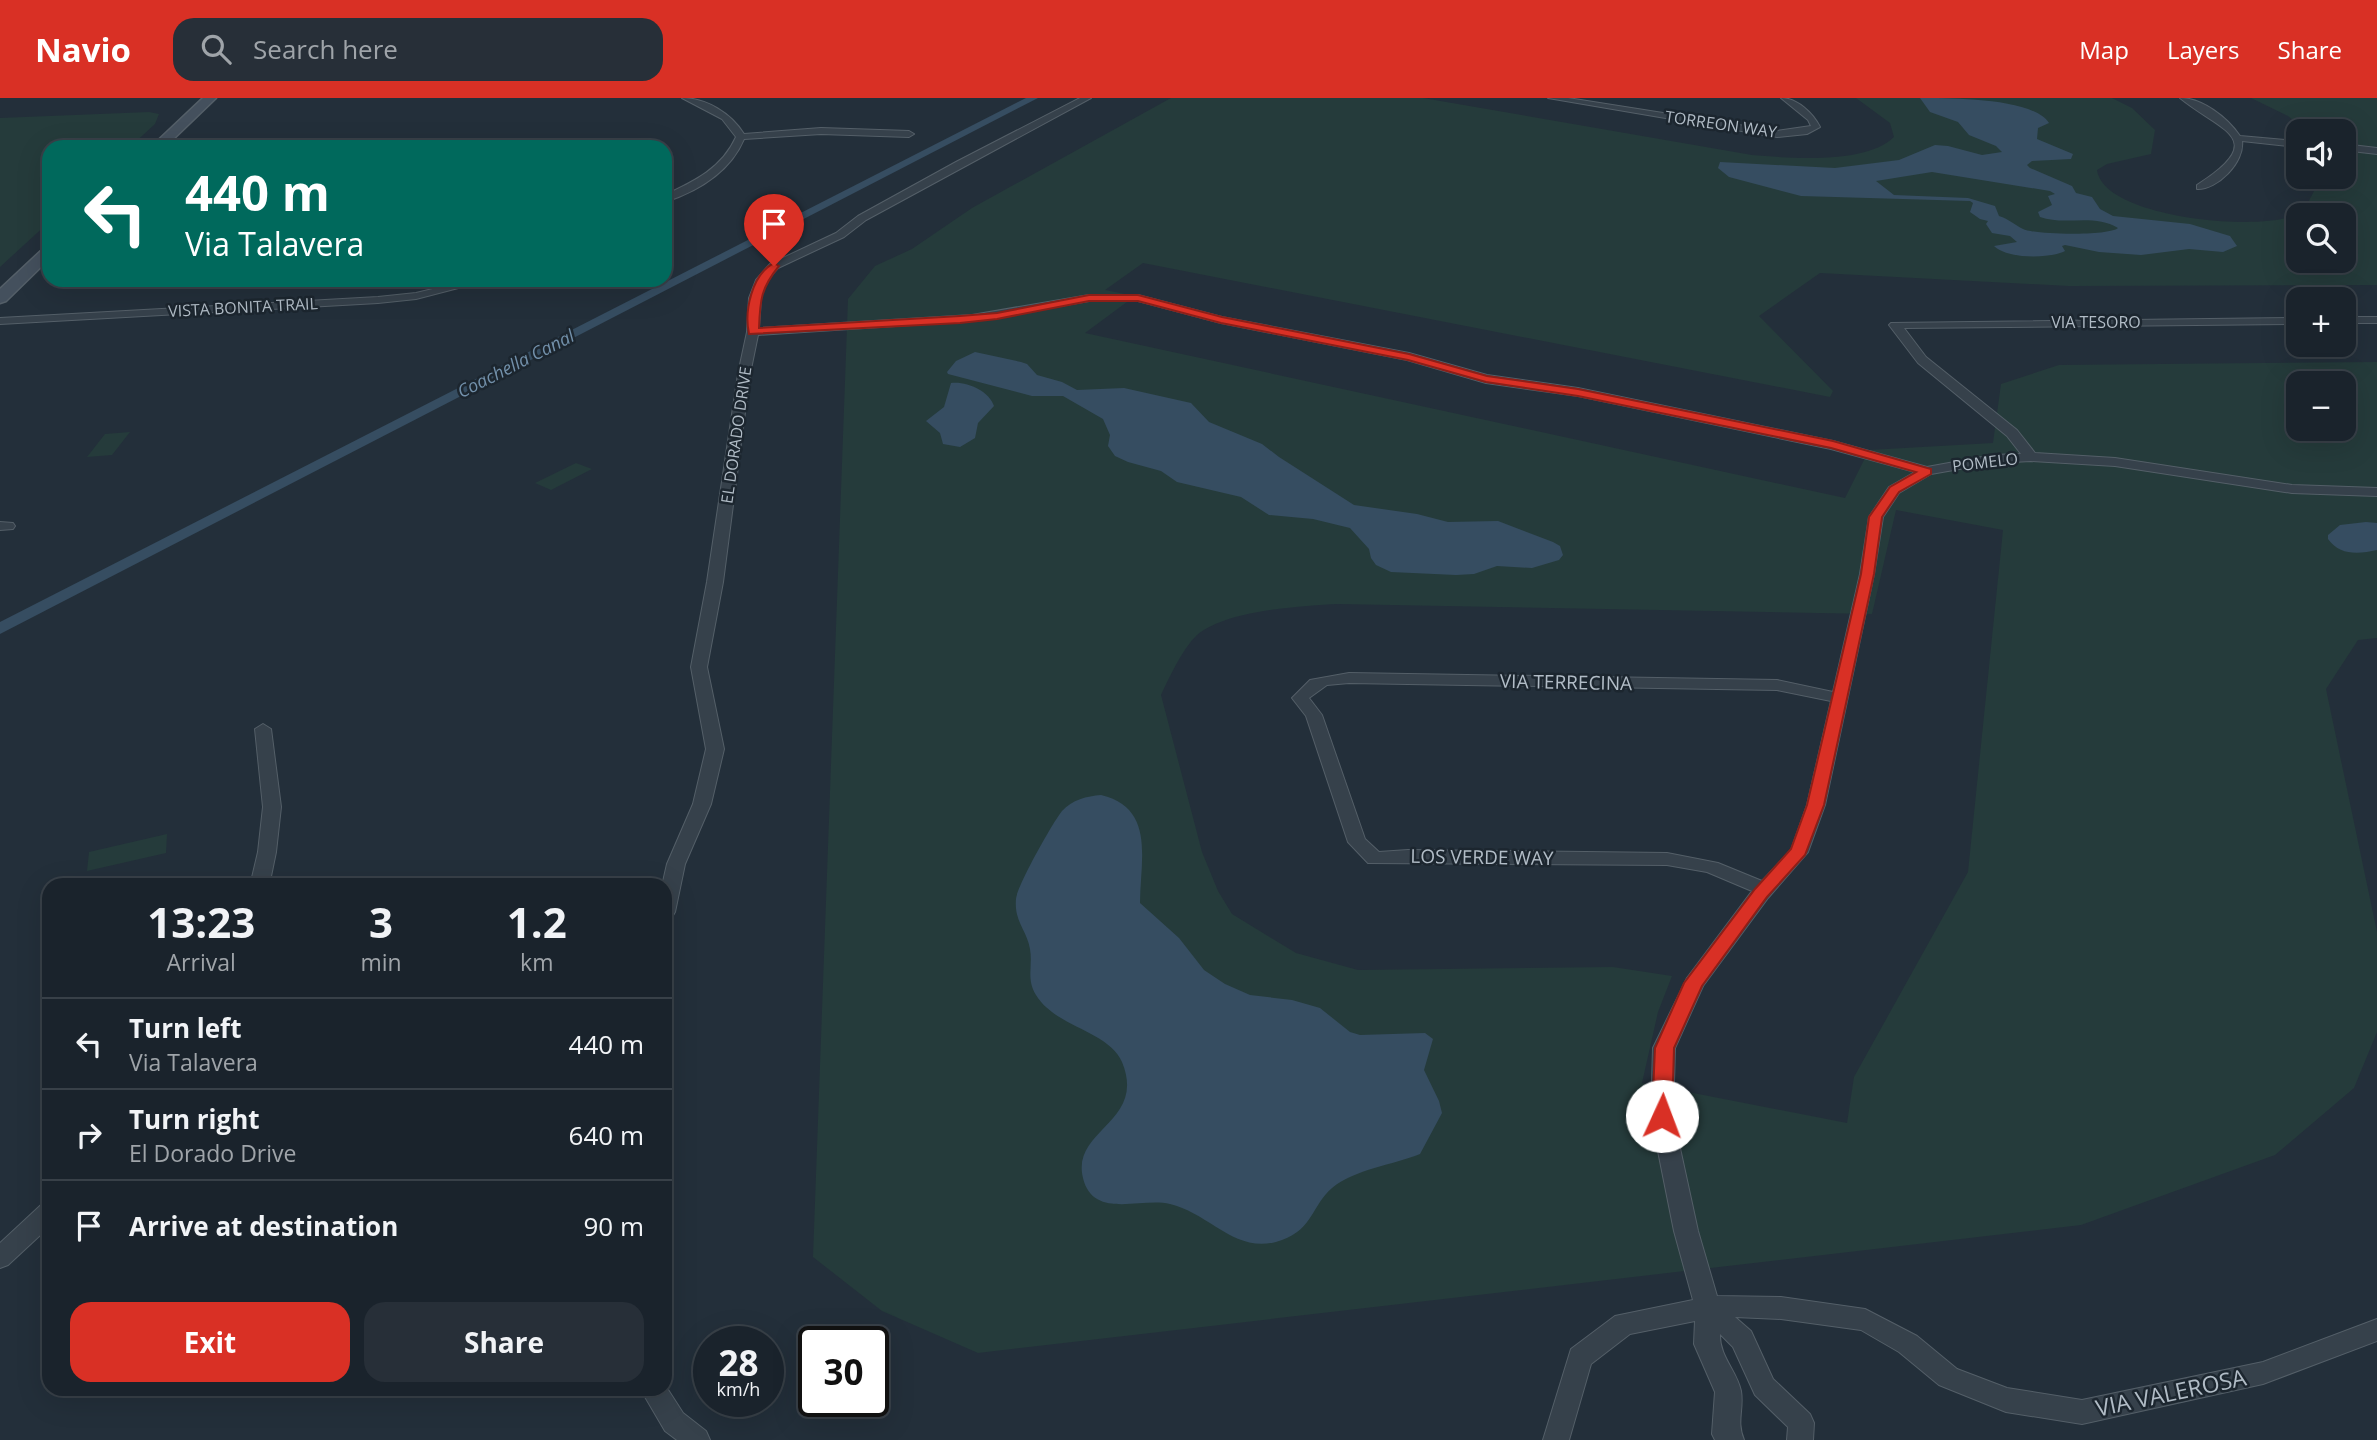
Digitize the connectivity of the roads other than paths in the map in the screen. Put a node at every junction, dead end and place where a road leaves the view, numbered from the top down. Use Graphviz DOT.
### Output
graph roads {
  1 [pos="210,98"];
  2 [pos="686,98"];
  3 [pos="1087,98"];
  4 [pos="1552,98"];
  5 [pos="1785,98"];
  6 [pos="2184,98"];
  7 [pos="909,134"];
  8 [pos="741,137"];
  9 [pos="2238,138"];
  10 [pos="165,140"];
  11 [pos="2286,143"];
  12 [pos="2356,149"];
  13 [pos="2377,151"];
  14 [pos="2200,187"];
  15 [pos="672,195"];
  16 [pos="42,258"];
  17 [pos="454,287"];
  18 [pos="0,298"];
  19 [pos="2356,320"];
  20 [pos="2377,320"];
  21 [pos="0,321"];
  22 [pos="2286,321"];
  23 [pos="753,331"];
  24 [pos="2027,452"];
  25 [pos="1927,471"];
  26 [pos="2377,481"];
  27 [pos="2377,492"];
  28 [pos="1300,698"];
  29 [pos="1838,698"];
  30 [pos="263,729"];
  31 [pos="261,878"];
  32 [pos="672,881"];
  33 [pos="1764,889"];
  34 [pos="42,1219"];
  35 [pos="0,1258"];
  36 [pos="1719,1307"];
  37 [pos="2377,1330"];
  38 [pos="658,1396"];
  39 [pos="696,1440"];
  40 [pos="1556,1440"];
  41 [pos="1731,1440"];
  42 [pos="1800,1440"];
  1 -- 10 [label="street"];
  2 -- 8 [label="street"];
  3 -- 23 [label="street, EL DORADO DRIVE"];
  4 -- 5 [label="street, TORREON WAY"];
  6 -- 9 [label="street"];
  7 -- 8 [label="street"];
  8 -- 15 [label="street"];
  9 -- 11 [label="street"];
  9 -- 14 [label="street"];
  12 -- 13 [label="street"];
  16 -- 18 [label="street"];
  17 -- 21 [label="street, VISTA BONITA TRAIL"];
  19 -- 20 [label="street"];
  22 -- 24 [label="street, VIA TESORO"];
  23 -- 25 [label="street"];
  23 -- 32 [label="street, EL DORADO DRIVE"];
  24 -- 25 [label="street, POMELO"];
  24 -- 26 [label="street, POMELO"];
  24 -- 27 [label="street, POMELO"];
  25 -- 29 [label="street"];
  28 -- 29 [label="street, VIA TERRECINA"];
  28 -- 33 [label="street, LOS VERDE WAY"];
  29 -- 33 [label="street"];
  30 -- 31 [label="street"];
  33 -- 36 [label="street"];
  34 -- 35 [label="street"];
  36 -- 37 [label="street, VIA VALEROSA"];
  36 -- 40 [label="street"];
  36 -- 41 [label="street"];
  36 -- 42 [label="street"];
  38 -- 39 [label="street"];
}
